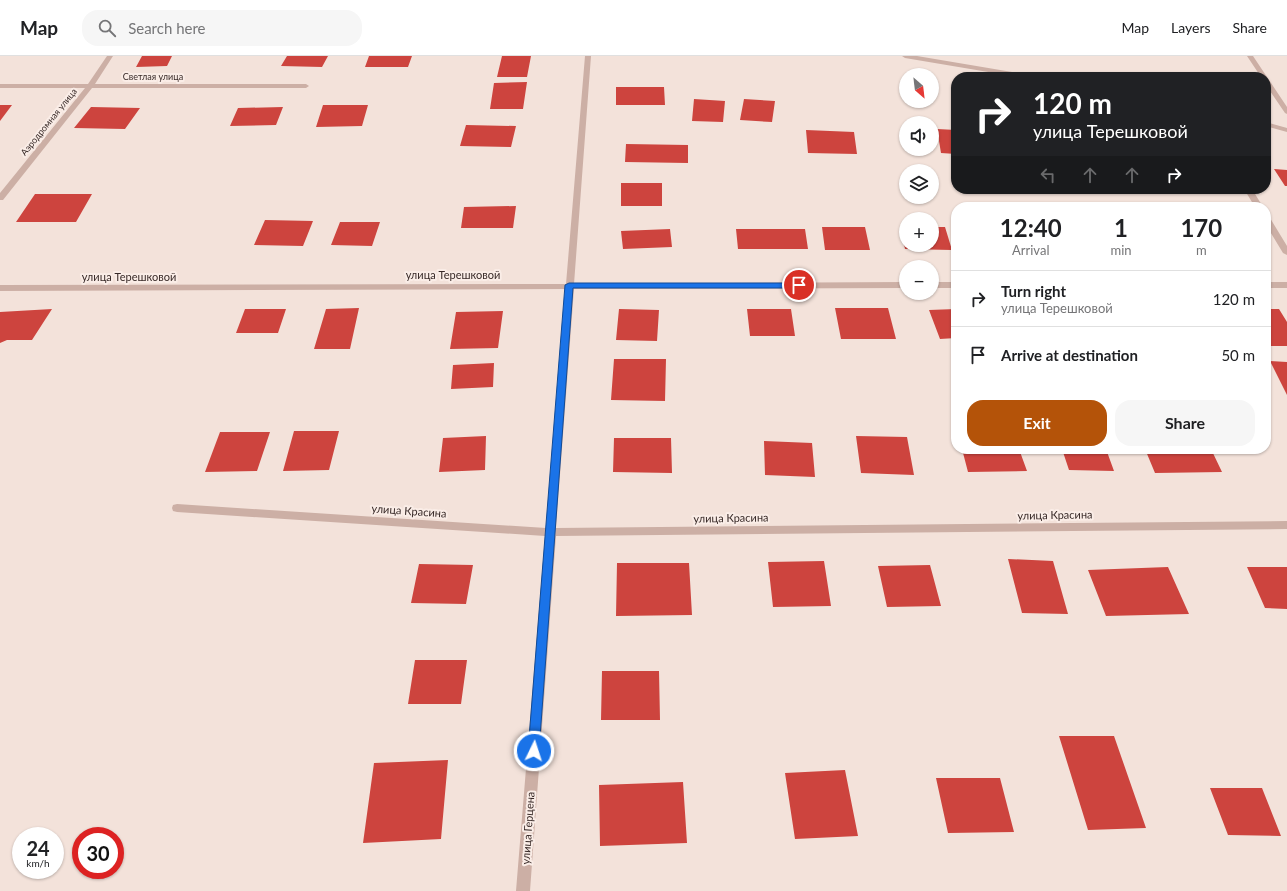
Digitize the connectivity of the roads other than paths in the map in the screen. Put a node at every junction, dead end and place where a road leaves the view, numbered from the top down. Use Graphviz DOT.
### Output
graph roads {
  1 [pos="110,56"];
  2 [pos="588,56"];
  3 [pos="905,56"];
  4 [pos="1250,56"];
  5 [pos="1000,72"];
  6 [pos="1261,72"];
  7 [pos="0,86"];
  8 [pos="90,86"];
  9 [pos="306,86"];
  10 [pos="1271,88"];
  11 [pos="1287,112"];
  12 [pos="1271,125"];
  13 [pos="1287,130"];
  14 [pos="0,198"];
  15 [pos="1271,226"];
  16 [pos="1287,253"];
  17 [pos="569,285"];
  18 [pos="899,285"];
  19 [pos="939,285"];
  20 [pos="951,285"];
  21 [pos="1271,285"];
  22 [pos="1287,285"];
  23 [pos="0,288"];
  24 [pos="177,508"];
  25 [pos="1287,525"];
  26 [pos="550,532"];
  27 [pos="523,891"];
  1 -- 8 [label="street, Аэродромная улица"];
  2 -- 17 [label="street, улица Герцена"];
  3 -- 5 [label="street"];
  4 -- 6 [label="street"];
  7 -- 8 [label="street, Светлая улица"];
  8 -- 9 [label="street, Светлая улица"];
  8 -- 14 [label="street, Аэродромная улица"];
  10 -- 11 [label="street"];
  12 -- 13 [label="street"];
  15 -- 16 [label="street"];
  17 -- 18 [label="street, улица Терешковой"];
  17 -- 23 [label="street, улица Терешковой"];
  17 -- 26 [label="street, улица Герцена"];
  19 -- 20 [label="street"];
  21 -- 22 [label="street"];
  24 -- 26 [label="street, улица Красина"];
  25 -- 26 [label="street, улица Красина"];
  26 -- 27 [label="street, улица Герцена"];
}
